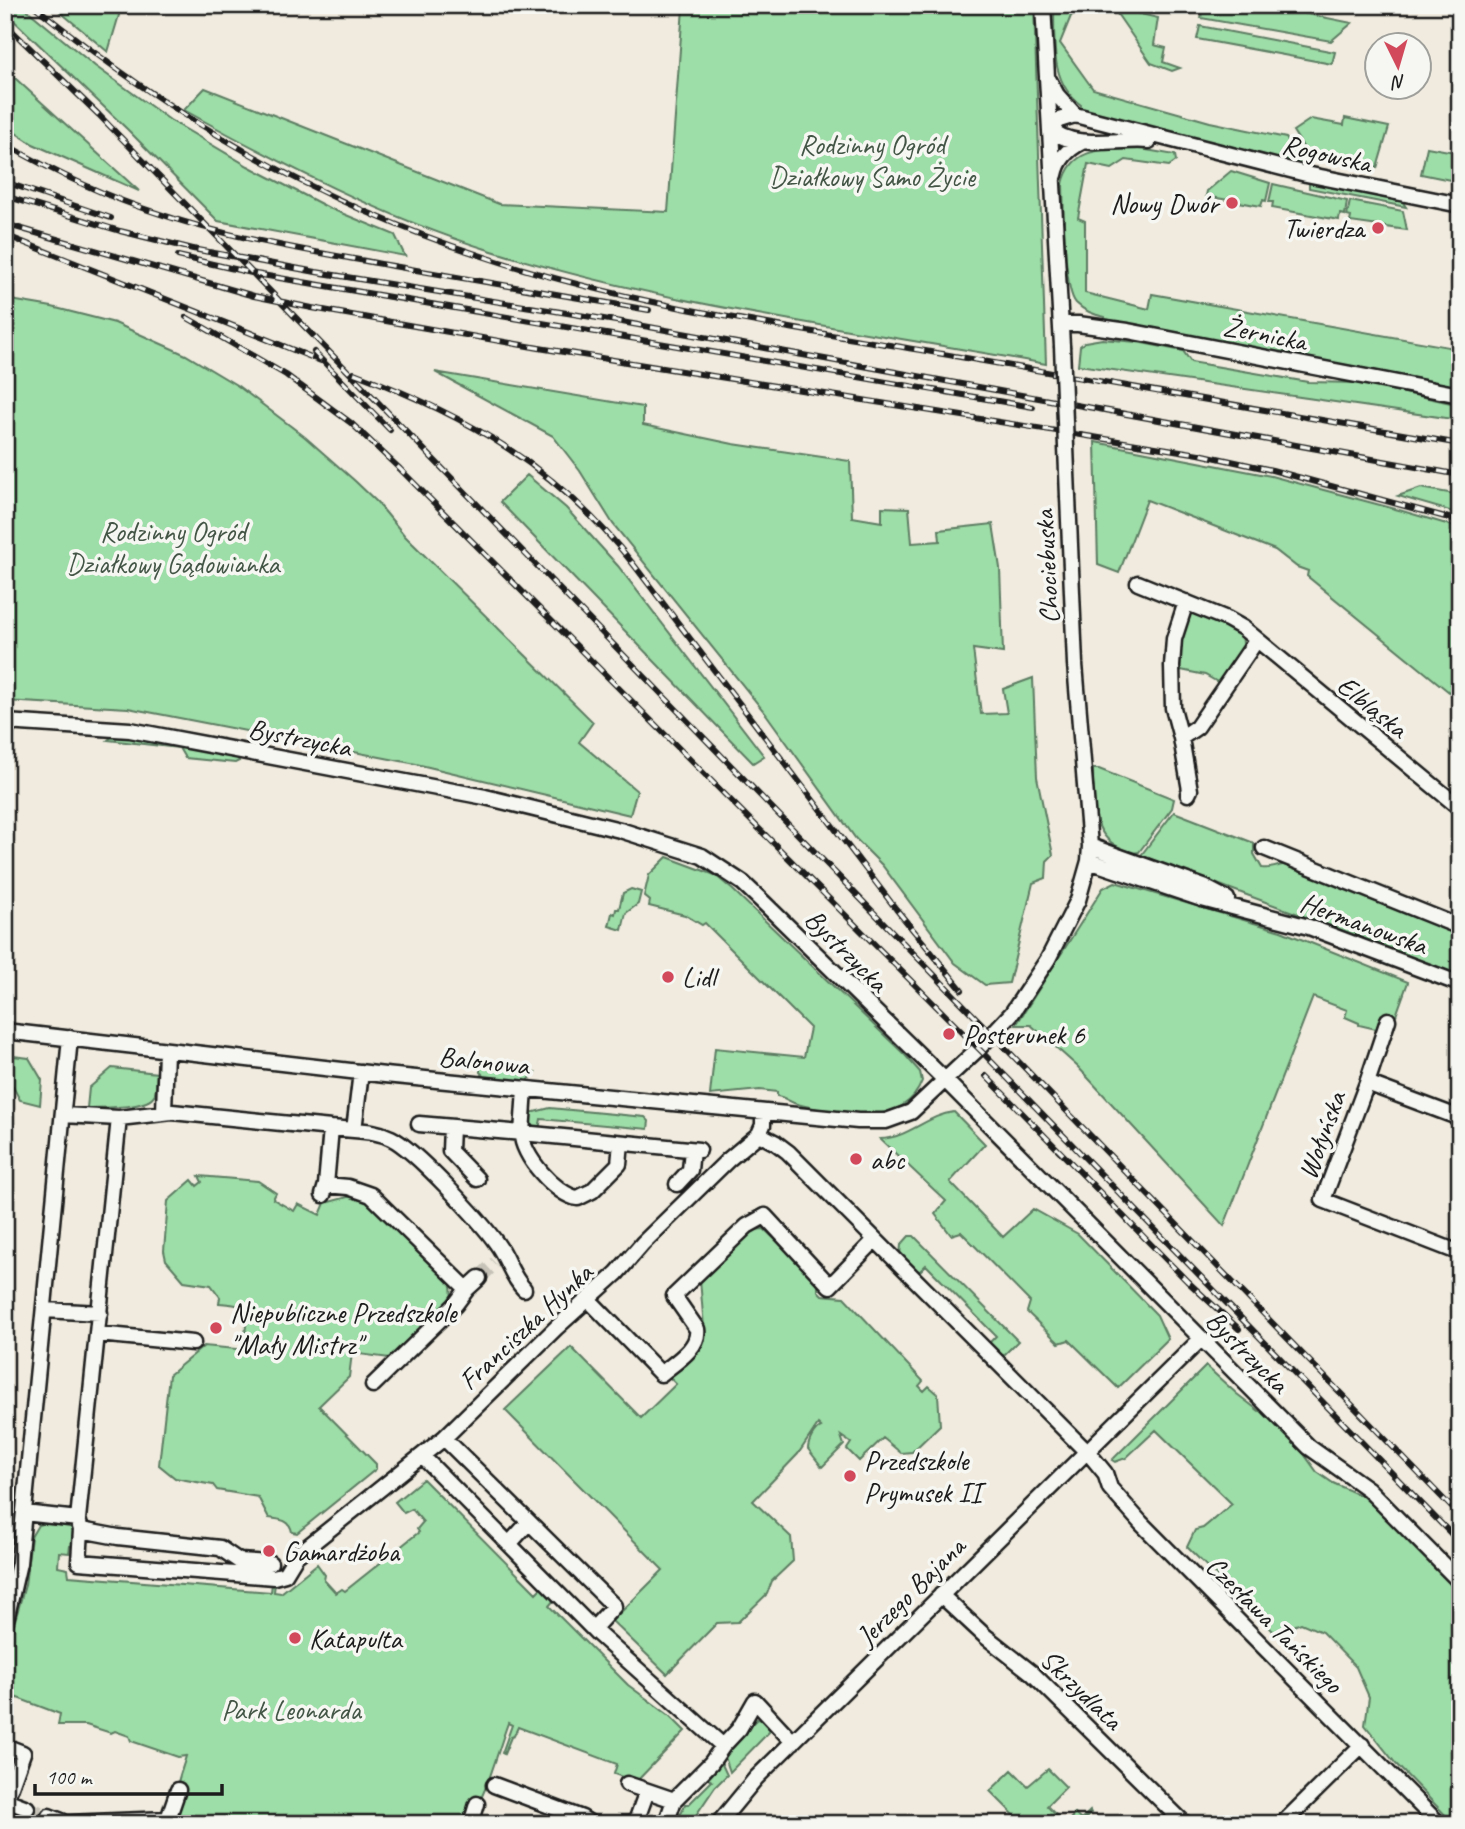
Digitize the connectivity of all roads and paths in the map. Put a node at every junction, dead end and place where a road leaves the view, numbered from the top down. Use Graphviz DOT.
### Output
graph roads {
  1 [pos="1043,5"];
  2 [pos="1047,76"];
  3 [pos="1075,115"];
  4 [pos="1050,128"];
  5 [pos="1082,142"];
  6 [pos="1185,145"];
  7 [pos="1053,184"];
  8 [pos="1460,205"];
  9 [pos="1061,324"];
  10 [pos="1460,395"];
  11 [pos="1138,583"];
  12 [pos="1186,602"];
  13 [pos="1256,641"];
  14 [pos="5,722"];
  15 [pos="1181,738"];
  16 [pos="1188,794"];
  17 [pos="1460,808"];
  18 [pos="1264,848"];
  19 [pos="1089,854"];
  20 [pos="1460,927"];
  21 [pos="1460,985"];
  22 [pos="1388,1020"];
  23 [pos="5,1031"];
  24 [pos="70,1038"];
  25 [pos="166,1050"];
  26 [pos="361,1072"];
  27 [pos="945,1080"];
  28 [pos="1367,1083"];
  29 [pos="525,1089"];
  30 [pos="164,1112"];
  31 [pos="763,1112"];
  32 [pos="63,1115"];
  33 [pos="120,1118"];
  34 [pos="1460,1118"];
  35 [pos="419,1124"];
  36 [pos="451,1127"];
  37 [pos="331,1128"];
  38 [pos="354,1130"];
  39 [pos="522,1133"];
  40 [pos="759,1134"];
  41 [pos="621,1143"];
  42 [pos="477,1179"];
  43 [pos="677,1184"];
  44 [pos="875,1240"];
  45 [pos="1460,1253"];
  46 [pos="479,1278"];
  47 [pos="467,1289"];
  48 [pos="524,1289"];
  49 [pos="588,1299"];
  50 [pos="44,1310"];
  51 [pos="100,1313"];
  52 [pos="98,1335"];
  53 [pos="1201,1339"];
  54 [pos="193,1343"];
  55 [pos="373,1385"];
  56 [pos="444,1438"];
  57 [pos="1087,1451"];
  58 [pos="422,1456"];
  59 [pos="24,1513"];
  60 [pos="529,1522"];
  61 [pos="80,1525"];
  62 [pos="509,1544"];
  63 [pos="260,1567"];
  64 [pos="1460,1582"];
  65 [pos="941,1595"];
  66 [pos="7,1618"];
  67 [pos="593,1629"];
  68 [pos="793,1742"];
  69 [pos="1362,1745"];
  70 [pos="5,1746"];
  71 [pos="723,1746"];
  72 [pos="627,1784"];
  73 [pos="494,1785"];
  74 [pos="178,1790"];
  75 [pos="647,1791"];
  76 [pos="674,1800"];
  77 [pos="6,1802"];
  78 [pos="477,1804"];
  79 [pos="27,1808"];
  80 [pos="49,1816"];
  81 [pos="471,1824"];
  82 [pos="591,1824"];
  83 [pos="635,1824"];
  84 [pos="666,1824"];
  85 [pos="718,1824"];
  86 [pos="1185,1824"];
  87 [pos="1282,1824"];
  88 [pos="1439,1824"];
  1 -- 2 [label="street, Chociebuska"];
  2 -- 3 [label="street"];
  2 -- 4 [label="street, Chociebuska"];
  3 -- 4 [label="street"];
  3 -- 6 [label="street, Rogowska"];
  4 -- 5 [label="street, Rogowska"];
  4 -- 7 [label="street, Chociebuska"];
  5 -- 6 [label="street, Rogowska"];
  5 -- 7 [label="street"];
  6 -- 8 [label="street, Rogowska"];
  7 -- 9 [label="street, Chociebuska"];
  9 -- 10 [label="street, Żernicka"];
  9 -- 19 [label="street, Chociebuska, bridge"];
  11 -- 12 [label="street, Elbląska"];
  12 -- 13 [label="street, Elbląska"];
  12 -- 15 [label="street"];
  13 -- 15 [label="street"];
  13 -- 17 [label="street, Elbląska"];
  14 -- 27 [label="street, Bystrzycka"];
  15 -- 16 [label="street"];
  18 -- 20 [label="street"];
  19 -- 21 [label="street, Hermanowska"];
  19 -- 27 [label="street, Chociebuska"];
  22 -- 28 [label="street"];
  23 -- 24 [label="street, Balonowa"];
  24 -- 25 [label="street, Balonowa"];
  24 -- 32 [label="street"];
  25 -- 26 [label="street, Balonowa"];
  25 -- 30 [label="street"];
  26 -- 29 [label="street, Balonowa"];
  26 -- 38 [label="street"];
  27 -- 31 [label="street, Balonowa"];
  27 -- 53 [label="street, Bystrzycka"];
  28 -- 34 [label="street, Wołyńska"];
  28 -- 45 [label="street, Wołyńska"];
  29 -- 31 [label="street, Balonowa"];
  29 -- 39 [label="street"];
  30 -- 33 [label="street"];
  30 -- 37 [label="street"];
  31 -- 40 [label="street"];
  32 -- 33 [label="street"];
  32 -- 50 [label="street"];
  33 -- 51 [label="street"];
  35 -- 36 [label="street"];
  36 -- 39 [label="street"];
  36 -- 42 [label="street"];
  37 -- 38 [label="street"];
  37 -- 47 [label="street"];
  38 -- 48 [label="street"];
  39 -- 41 [label="street"];
  39 -- 41 [label="street"];
  40 -- 44 [label="street, Czesława Tańskiego"];
  40 -- 49 [label="street, Franciszka Hynka"];
  41 -- 43 [label="street"];
  44 -- 49 [label="street"];
  44 -- 57 [label="street, Czesława Tańskiego"];
  46 -- 47 [label="street"];
  47 -- 55 [label="street"];
  49 -- 56 [label="street, Franciszka Hynka"];
  50 -- 51 [label="street"];
  50 -- 59 [label="street"];
  51 -- 52 [label="street"];
  52 -- 54 [label="street"];
  52 -- 61 [label="street"];
  53 -- 57 [label="street, Jerzego Bajana"];
  53 -- 64 [label="street, Bystrzycka"];
  56 -- 58 [label="street, Franciszka Hynka"];
  56 -- 60 [label="street"];
  57 -- 65 [label="street, Jerzego Bajana"];
  57 -- 69 [label="street, Czesława Tańskiego"];
  58 -- 62 [label="street"];
  58 -- 63 [label="street, Franciszka Hynka"];
  59 -- 61 [label="street"];
  59 -- 66 [label="street"];
  60 -- 62 [label="street"];
  60 -- 67 [label="street"];
  61 -- 63 [label="street"];
  61 -- 63 [label="street"];
  62 -- 67 [label="street"];
  65 -- 68 [label="street, Jerzego Bajana"];
  65 -- 86 [label="street, Skrzydlata"];
  67 -- 71 [label="street"];
  68 -- 71 [label="street"];
  68 -- 85 [label="street, Jerzego Bajana"];
  69 -- 87 [label="street"];
  69 -- 88 [label="street, Czesława Tańskiego"];
  70 -- 77 [label="street"];
  71 -- 76 [label="street"];
  72 -- 75 [label="street"];
  73 -- 82 [label="street"];
  74 -- 80 [label="street"];
  75 -- 76 [label="street"];
  75 -- 83 [label="street"];
  76 -- 84 [label="street"];
  77 -- 79 [label="street"];
  78 -- 81 [label="street"];
}
